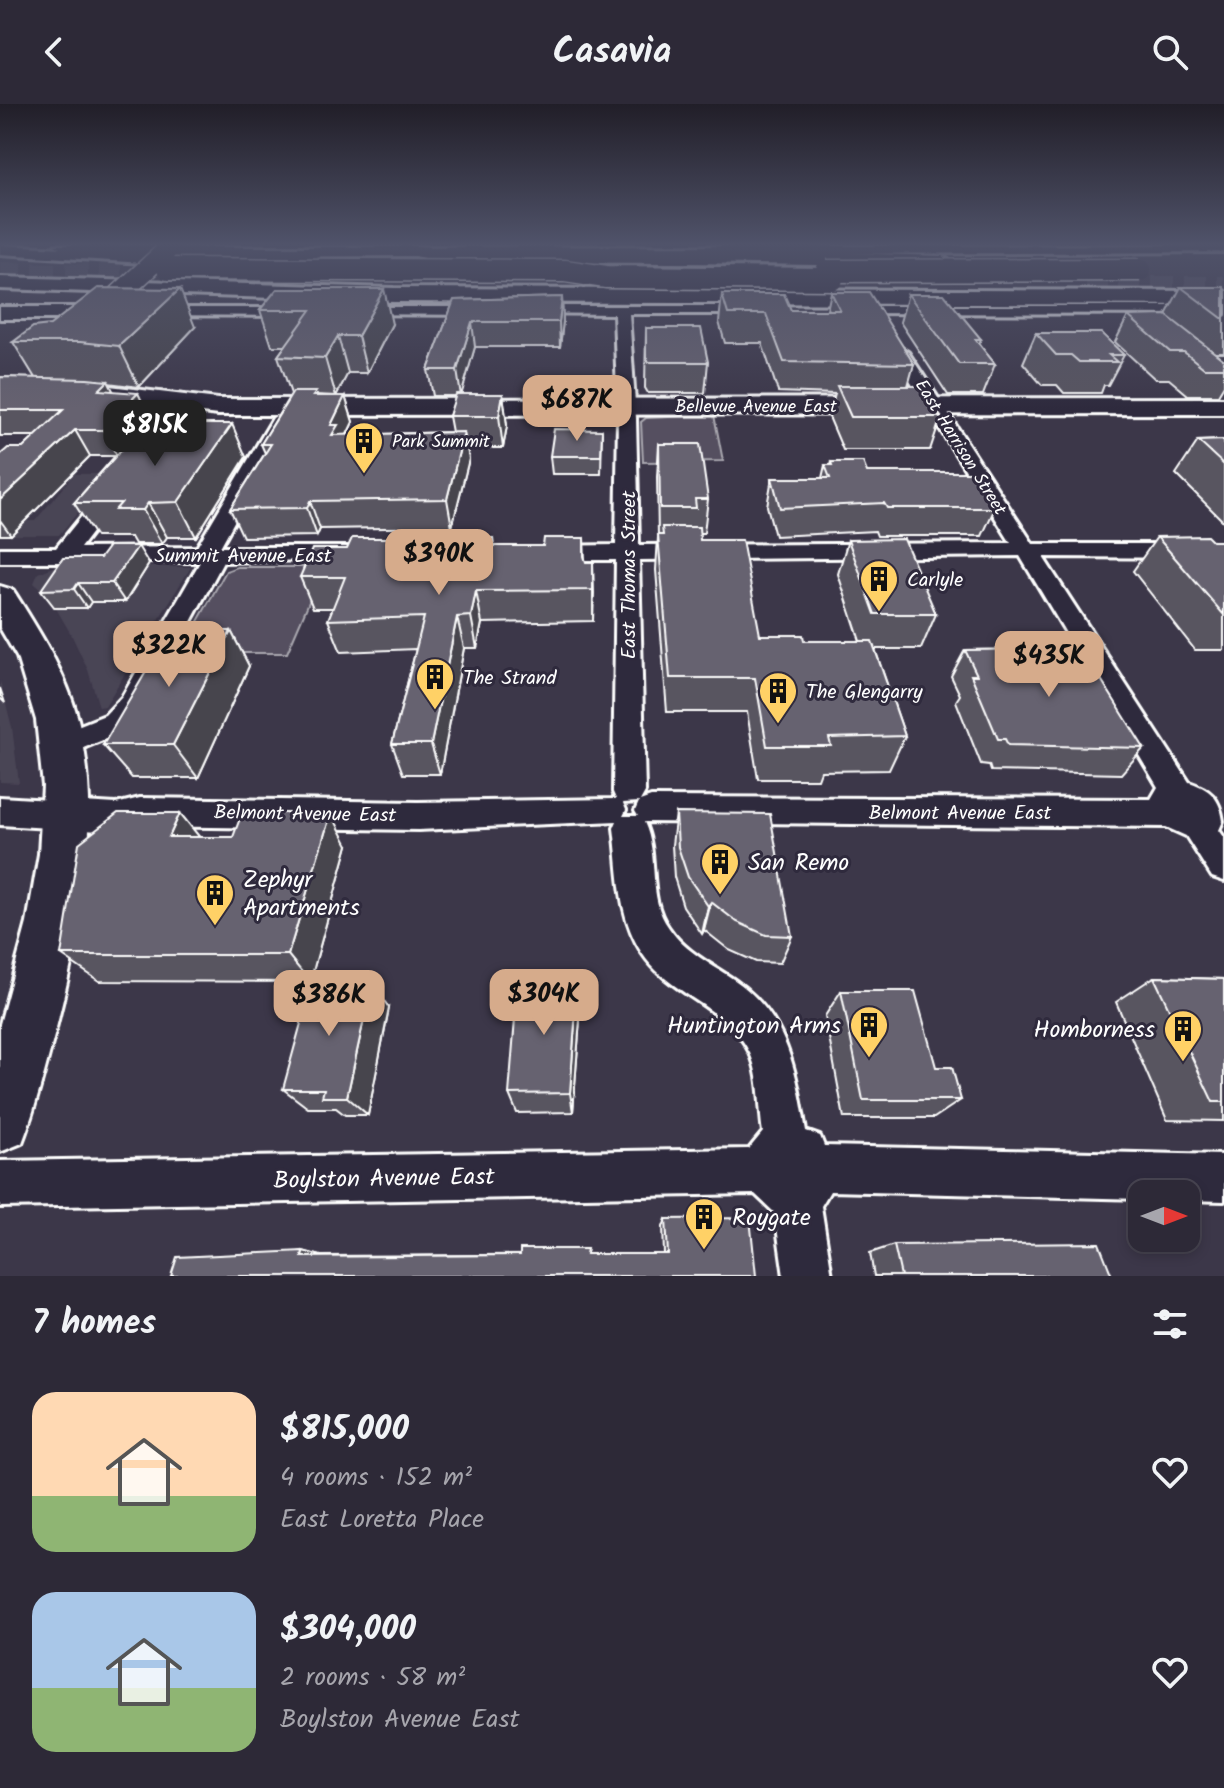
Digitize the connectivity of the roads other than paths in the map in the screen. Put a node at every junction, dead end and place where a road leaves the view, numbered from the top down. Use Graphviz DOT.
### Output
graph roads {
  1 [pos="73,300"];
  2 [pos="113,300"];
  3 [pos="343,300"];
  4 [pos="104,308"];
  5 [pos="621,310"];
  6 [pos="1224,310"];
  7 [pos="341,311"];
  8 [pos="314,312"];
  9 [pos="0,313"];
  10 [pos="68,337"];
  11 [pos="900,352"];
  12 [pos="25,373"];
  13 [pos="0,393"];
  14 [pos="183,405"];
  15 [pos="626,406"];
  16 [pos="936,406"];
  17 [pos="1224,406"];
  18 [pos="288,407"];
  19 [pos="1026,550"];
  20 [pos="1224,551"];
  21 [pos="628,553"];
  22 [pos="368,554"];
  23 [pos="528,554"];
  24 [pos="0,555"];
  25 [pos="62,555"];
  26 [pos="209,555"];
  27 [pos="0,598"];
  28 [pos="61,745"];
  29 [pos="1195,809"];
  30 [pos="630,810"];
  31 [pos="0,811"];
  32 [pos="64,815"];
  33 [pos="1224,866"];
  34 [pos="18,998"];
  35 [pos="0,1121"];
  36 [pos="791,1170"];
  37 [pos="1224,1178"];
  38 [pos="0,1184"];
  39 [pos="808,1276"];
  1 -- 3 [label="main road"];
  2 -- 4 [label="main road, bridge"];
  4 -- 8 [label="street"];
  4 -- 9 [label="main road"];
  4 -- 10 [label="main road"];
  5 -- 6 [label="street"];
  5 -- 7 [label="street"];
  5 -- 15 [label="street, East Thomas Street"];
  11 -- 16 [label="street, East Harrison Street"];
  12 -- 13 [label="main road"];
  13 -- 14 [label="main road, Bellevue Avenue East"];
  14 -- 18 [label="main road, Bellevue Avenue East"];
  14 -- 25 [label="street"];
  15 -- 16 [label="main road, Bellevue Avenue East"];
  15 -- 18 [label="main road, Bellevue Avenue East"];
  15 -- 21 [label="street, East Thomas Street"];
  16 -- 17 [label="main road, Bellevue Avenue East"];
  16 -- 19 [label="street, East Harrison Street"];
  18 -- 26 [label="street"];
  19 -- 20 [label="street"];
  19 -- 21 [label="street"];
  19 -- 29 [label="street, East Harrison Street"];
  21 -- 23 [label="street"];
  21 -- 30 [label="street, East Thomas Street"];
  22 -- 26 [label="street, Summit Avenue East"];
  24 -- 25 [label="street, Summit Avenue East"];
  25 -- 26 [label="street, Summit Avenue East"];
  26 -- 28 [label="street"];
  27 -- 28 [label="main road"];
  28 -- 32 [label="main road"];
  29 -- 30 [label="street, Belmont Avenue East"];
  29 -- 33 [label="street, East Harrison Street"];
  30 -- 32 [label="street, Belmont Avenue East"];
  30 -- 36 [label="street, East Thomas Street"];
  31 -- 32 [label="street, Belmont Avenue East"];
  32 -- 34 [label="main road"];
  34 -- 35 [label="main road"];
  36 -- 37 [label="street, Boylston Avenue East"];
  36 -- 38 [label="street, Boylston Avenue East"];
  36 -- 39 [label="street, East Thomas Street"];
}
